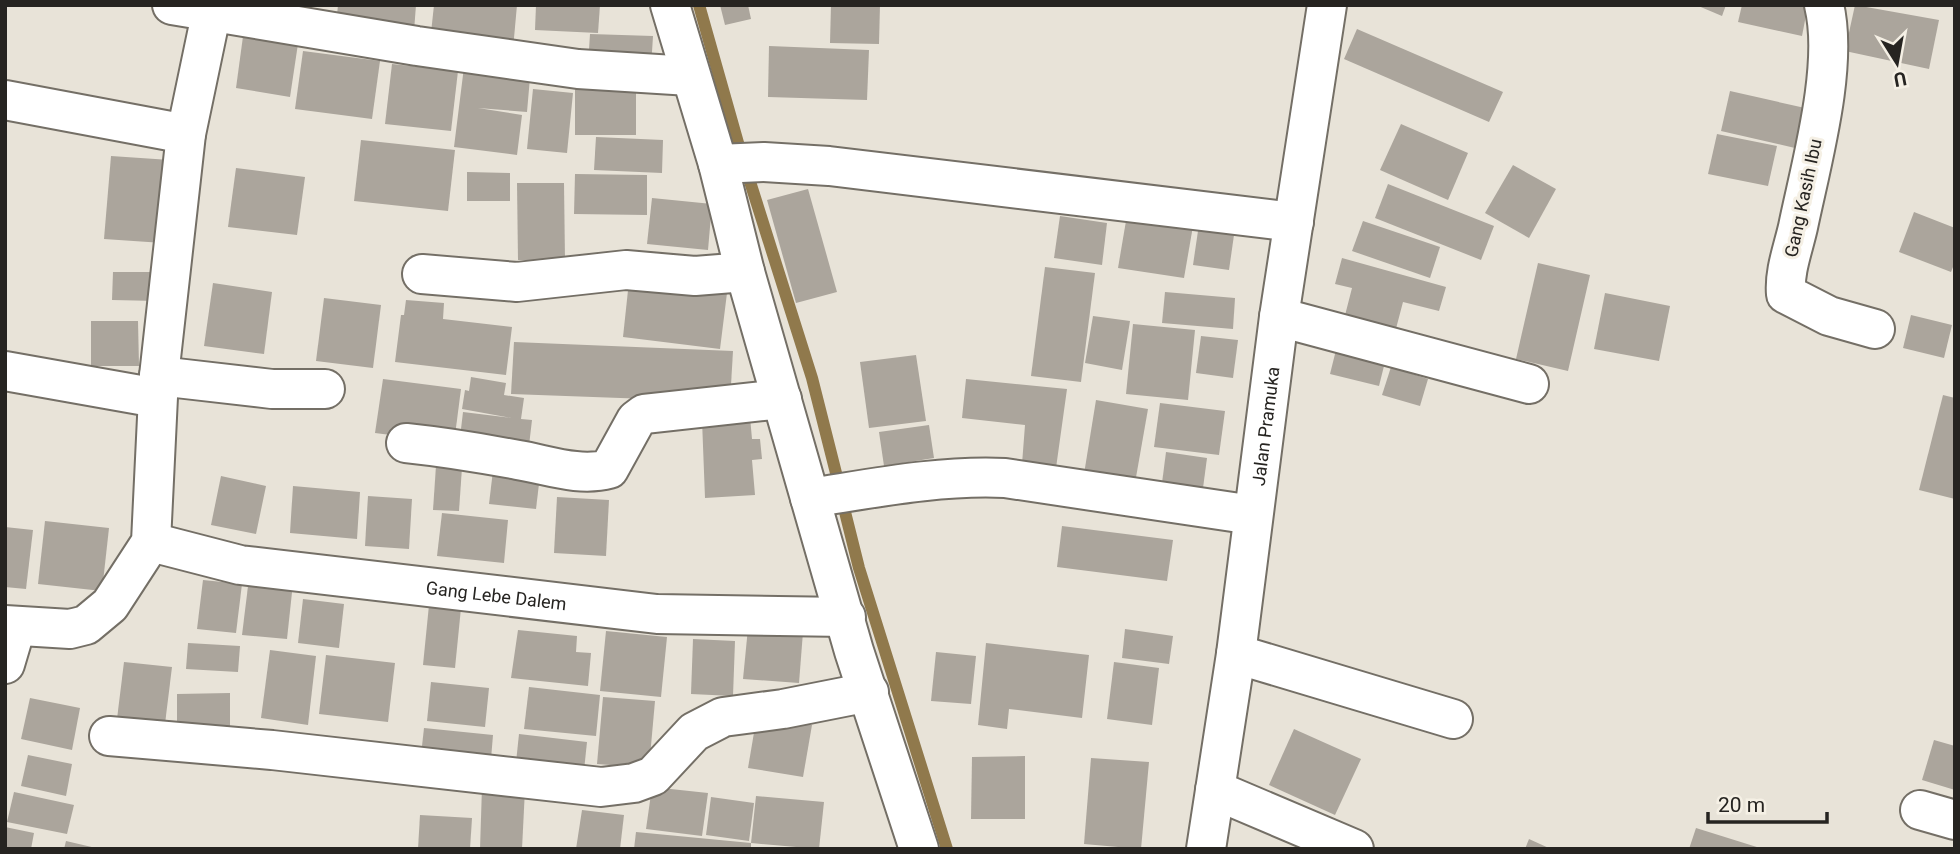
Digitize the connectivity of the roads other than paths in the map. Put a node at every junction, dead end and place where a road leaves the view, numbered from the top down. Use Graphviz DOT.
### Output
graph roads {
  1 [pos="172,5"];
  2 [pos="670,5"];
  3 [pos="1327,5"];
  4 [pos="1824,5"];
  5 [pos="212,10"];
  6 [pos="690,76"];
  7 [pos="5,100"];
  8 [pos="186,134"];
  9 [pos="719,164"];
  10 [pos="1294,222"];
  11 [pos="745,272"];
  12 [pos="422,274"];
  13 [pos="1279,317"];
  14 [pos="1875,329"];
  15 [pos="5,371"];
  16 [pos="1529,384"];
  17 [pos="158,387"];
  18 [pos="326,389"];
  19 [pos="782,400"];
  20 [pos="406,443"];
  21 [pos="810,498"];
  22 [pos="1253,515"];
  23 [pos="151,542"];
  24 [pos="846,617"];
  25 [pos="10,626"];
  26 [pos="1236,654"];
  27 [pos="5,664"];
  28 [pos="869,692"];
  29 [pos="1454,719"];
  30 [pos="109,736"];
  31 [pos="1215,790"];
  32 [pos="919,849"];
  33 [pos="1206,849"];
  34 [pos="1354,849"];
  1 -- 5 [label="street"];
  2 -- 6 [label="street"];
  3 -- 10 [label="street, Jalan Pramuka"];
  4 -- 14 [label="street, Gang Kasih Ibu"];
  5 -- 6 [label="street"];
  5 -- 8 [label="street"];
  6 -- 9 [label="street"];
  7 -- 8 [label="street"];
  8 -- 17 [label="street"];
  9 -- 10 [label="street"];
  9 -- 11 [label="street"];
  10 -- 13 [label="street, Jalan Pramuka"];
  11 -- 12 [label="street"];
  11 -- 19 [label="street"];
  13 -- 16 [label="street"];
  13 -- 22 [label="street, Jalan Pramuka"];
  15 -- 17 [label="street"];
  17 -- 18 [label="street"];
  17 -- 23 [label="street"];
  19 -- 20 [label="street"];
  19 -- 21 [label="street"];
  21 -- 22 [label="street"];
  21 -- 24 [label="street"];
  22 -- 26 [label="street, Jalan Pramuka"];
  23 -- 24 [label="street, Gang Lebe Dalem"];
  23 -- 25 [label="street"];
  24 -- 28 [label="street"];
  25 -- 27 [label="street"];
  26 -- 29 [label="street"];
  26 -- 31 [label="street, Jalan Pramuka"];
  28 -- 30 [label="street"];
  28 -- 32 [label="street"];
  31 -- 33 [label="street, Jalan Pramuka"];
  31 -- 34 [label="street"];
}
